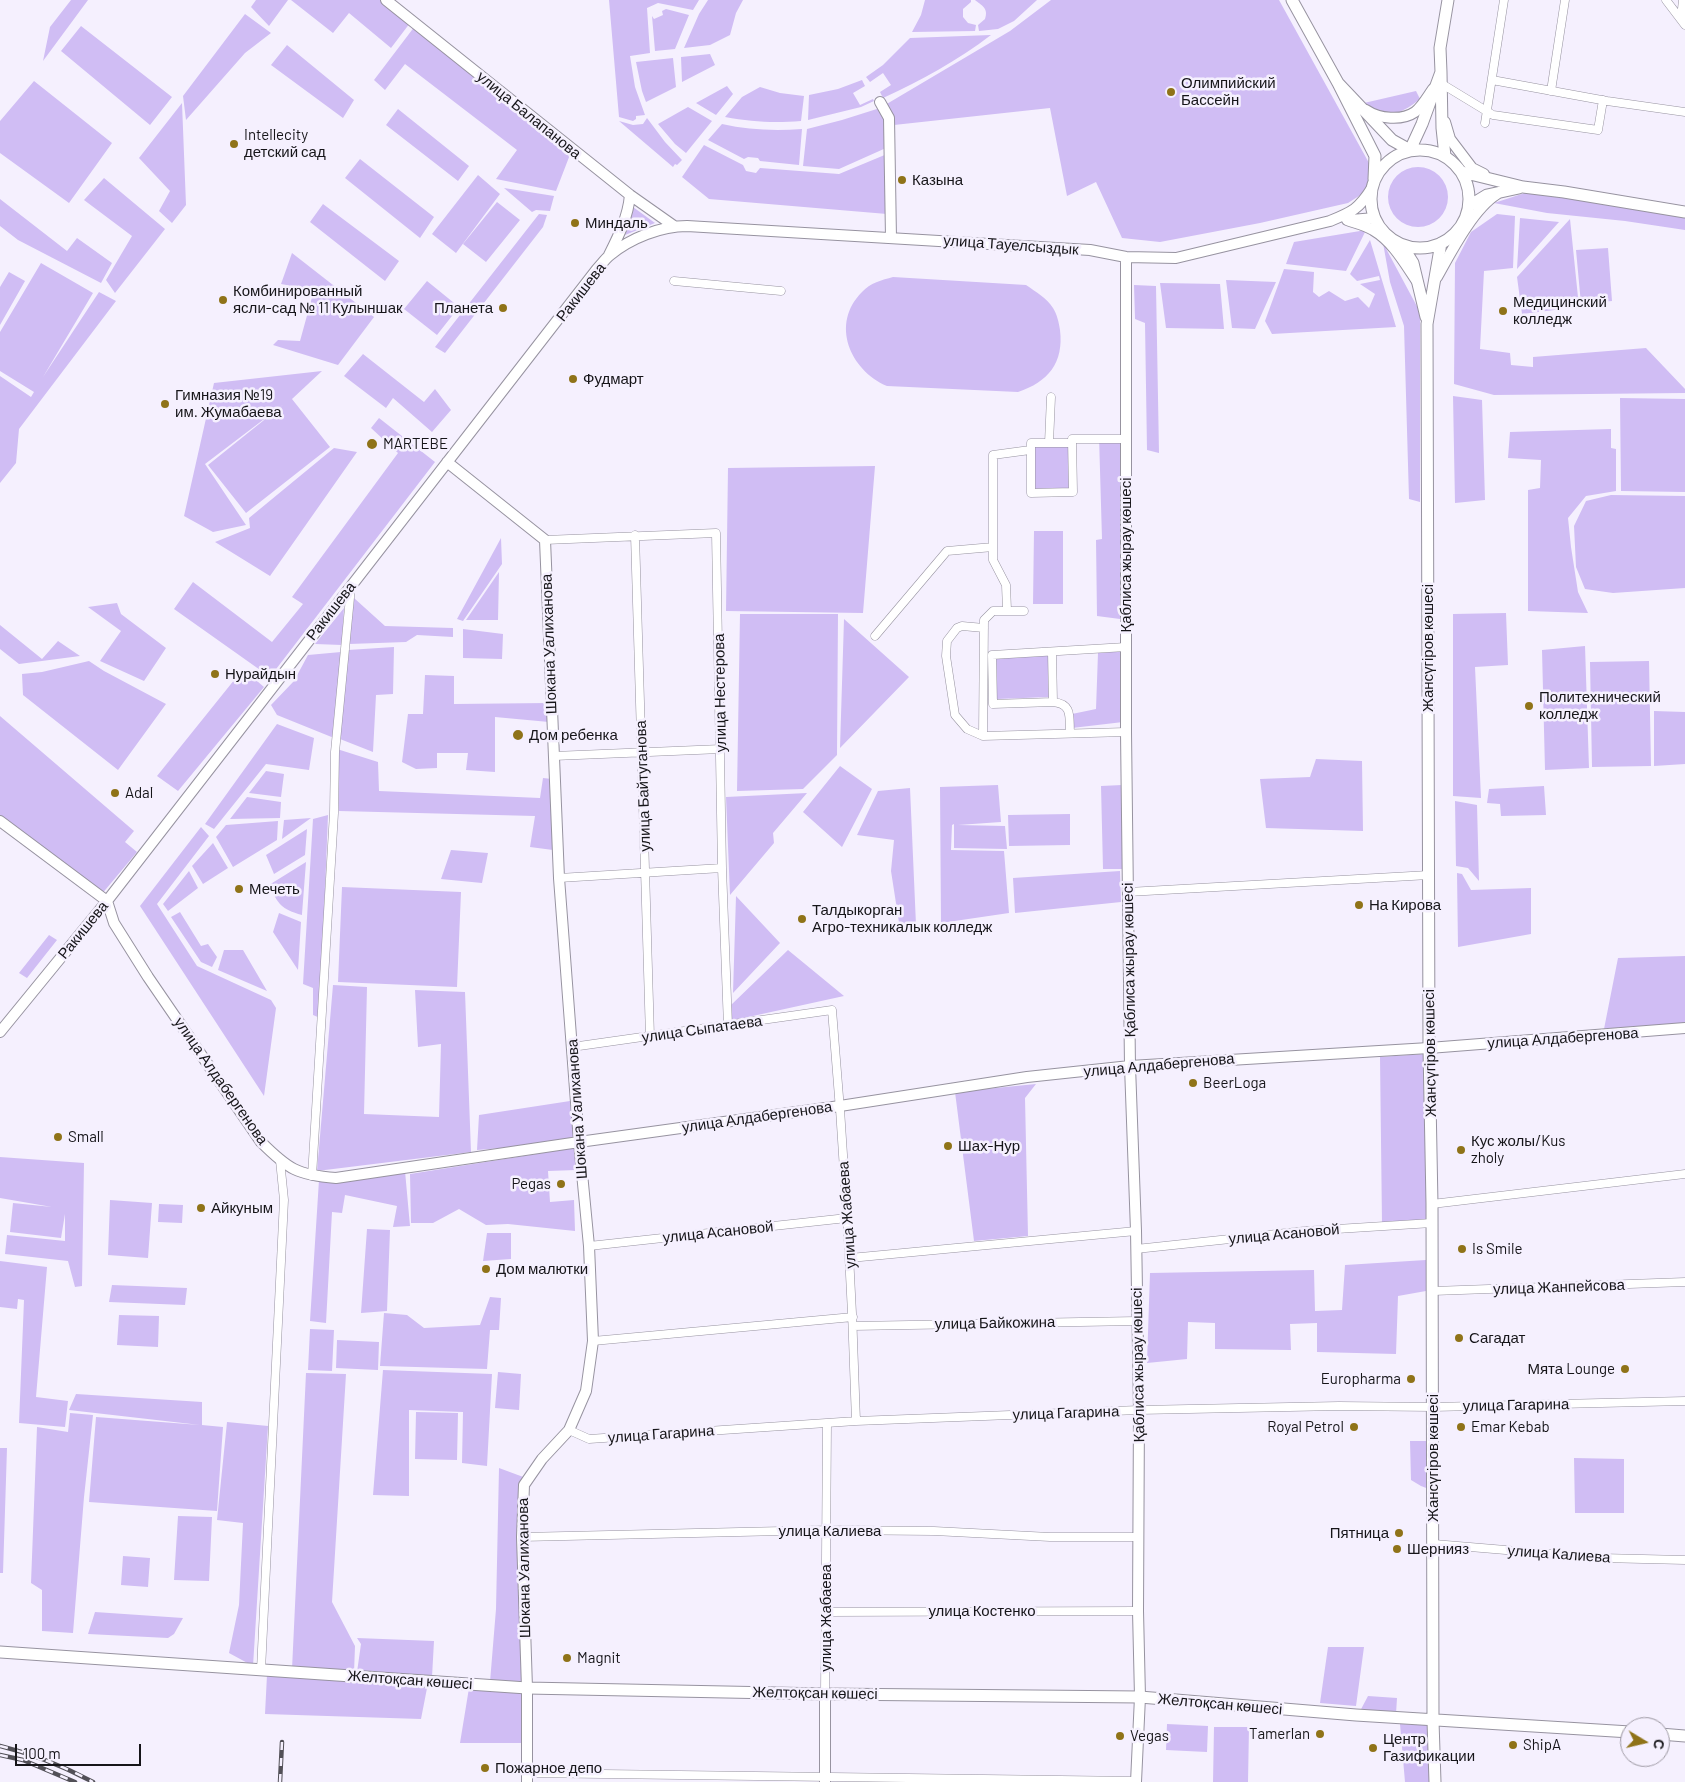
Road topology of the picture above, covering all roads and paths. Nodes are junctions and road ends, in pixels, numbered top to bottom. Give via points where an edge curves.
1 (386, 0) edge
2 (1292, 0) edge
3 (1448, 0) edge
4 (1504, 0) edge
5 (1565, 0) edge
6 (1666, 0) edge
7 (1683, 0) edge
8 (1683, 21) edge
9 (1440, 80) junction
10 (1492, 80) junction
11 (1338, 83) junction
12 (1551, 91) junction
13 (1603, 100) junction
14 (880, 102) dead end
15 (1360, 105) junction
16 (1442, 109) junction
17 (1487, 111) junction
18 (1685, 112) edge
19 (1485, 123) dead end
20 (1371, 148) junction
21 (1410, 150) junction
22 (1445, 156) junction
23 (1462, 172) junction
24 (1372, 188) junction
25 (1501, 188) junction
26 (630, 195) junction
27 (1469, 206) junction
28 (1685, 212) edge
29 (1347, 217) junction
30 (1375, 218) junction
31 (674, 226) junction
32 (688, 226) joint
33 (891, 238) junction
34 (1441, 243) junction
35 (1401, 244) junction
36 (609, 255) junction
37 (1126, 257) junction
38 (674, 281) dead end
39 (1418, 281) junction
40 (1434, 282) junction
41 (781, 291) dead end
42 (1427, 324) junction
43 (1051, 397) dead end
44 (1126, 439) junction
45 (1050, 443) junction
46 (1072, 443) junction
47 (1030, 450) junction
48 (447, 462) junction
49 (635, 535) junction
50 (545, 540) junction
51 (993, 547) junction
52 (352, 585) junction
53 (1007, 610) junction
54 (1024, 610) dead end
55 (984, 628) junction
56 (876, 636) dead end
57 (1126, 647) junction
58 (1052, 652) junction
59 (1053, 702) junction
60 (1126, 732) junction
61 (1070, 733) junction
62 (983, 736) junction
63 (721, 749) junction
64 (642, 752) junction
65 (554, 756) junction
66 (0, 821) edge
67 (722, 868) junction
68 (645, 873) junction
69 (1429, 875) junction
70 (560, 878) junction
71 (1128, 892) junction
72 (107, 901) junction
73 (832, 1010) joint
74 (728, 1026) junction
75 (1685, 1028) edge
76 (0, 1032) edge
77 (650, 1037) junction
78 (572, 1047) junction
79 (1429, 1048) junction
80 (1130, 1066) junction
81 (840, 1106) junction
82 (579, 1142) junction
83 (280, 1160) junction
84 (1685, 1174) edge
85 (312, 1176) junction
86 (1432, 1204) junction
87 (847, 1218) junction
88 (1432, 1223) junction
89 (1136, 1231) junction
90 (589, 1246) junction
91 (1136, 1250) junction
92 (850, 1258) junction
93 (1685, 1282) edge
94 (1433, 1291) junction
95 (853, 1321) junction
96 (1138, 1321) junction
97 (593, 1341) junction
98 (1685, 1401) edge
99 (1433, 1407) junction
100 (1139, 1410) junction
101 (856, 1421) junction
102 (827, 1423) junction
103 (569, 1430) junction
104 (826, 1530) junction
105 (1138, 1537) junction
106 (522, 1538) junction
107 (1434, 1544) junction
108 (1685, 1560) edge
109 (1138, 1611) junction
110 (826, 1612) junction
111 (0, 1652) edge
112 (261, 1670) junction
113 (527, 1688) junction
114 (825, 1694) junction
115 (1140, 1697) junction
116 (1433, 1721) junction
117 (1620, 1731) edge
118 (1670, 1735) edge
119 (1685, 1736) edge
120 (527, 1777) edge
121 (825, 1779) edge
122 (1136, 1781) edge
123 (1435, 1782) edge

1 - 26 street, улица Балапанова
2 - 11 main road
3 - 9 main road via 1440,48
4 - 10 street
5 - 12 street
6 - 8 street
7 - 8 street
9 - 15 street via 1417,111 1408,116 1382,117
9 - 16 main road
9 - 17 street
9 - 21 main road
10 - 12 street
10 - 17 street
11 - 15 main road
11 - 20 main road
12 - 13 street
13 - 17 street via 1598,130 1494,115
13 - 18 street
14 - 33 street via 889,118
15 - 21 main road via 1392,140
16 - 22 main road
16 - 25 street via 1450,139 1472,168
17 - 19 street
20 - 24 main road via 1376,171
20 - 29 street via 1374,173 1368,190
21 - 22 main road via 1434,151
21 - 24 main road via 1386,164
22 - 23 main road
23 - 25 main road
23 - 27 main road via 1467,183
24 - 29 street, улица Тауелсыздык via 1363,203
24 - 30 main road
25 - 27 main road
25 - 28 main road via 1564,192
25 - 40 street via 1476,214
26 - 31 street, улица Балапанова
26 - 36 street via 629,209
27 - 34 main road via 1464,221
29 - 30 street, улица Тауелсыздык
29 - 37 street, улица Тауелсыздык via 1176,258
29 - 39 street via 1384,239
30 - 35 main road via 1381,228
31 - 32 street, Ракишева
31 - 36 street, Ракишева via 649,234
32 - 33 street, улица Тауелсыздык
33 - 37 street, улица Тауелсыздык via 1090,250
34 - 35 main road via 1421,247
34 - 40 main road
35 - 39 main road via 1413,263
36 - 48 street, Ракишева
37 - 44 street, Қаблиса жырау көшесі
38 - 41 street
39 - 42 main road
40 - 42 main road
42 - 69 main road, Жансүгіров көшесі
43 - 45 street
44 - 46 street via 1072,439
44 - 57 street, Қаблиса жырау көшесі
45 - 46 street
45 - 47 street via 1031,443
46 - 47 street via 1073,492 1031,493
47 - 51 street via 993,455
48 - 50 street
48 - 52 street, Ракишева
49 - 50 street, улица Нестерова
49 - 63 street, улица Нестерова via 716,533
49 - 64 street, улица Байтуганова
50 - 65 street, Шокана Уалиханова
51 - 53 street via 993,560 1006,585
51 - 56 street via 947,551
52 - 72 street, Ракишева
52 - 85 street via 335,752
53 - 54 street
53 - 55 street via 993,611 984,620
55 - 62 street
55 - 62 street via 957,628 948,641 946,656 955,715 967,729
57 - 58 street
57 - 60 street, Қаблиса жырау көшесі
58 - 59 street
58 - 59 street via 992,656 993,704
59 - 61 street via 1060,702 1066,707
60 - 61 street
60 - 71 street, Қаблиса жырау көшесі
61 - 62 street
63 - 64 street
63 - 67 street, улица Нестерова
64 - 65 street
64 - 68 street, улица Байтуганова
65 - 70 street, Шокана Уалиханова
66 - 72 street
67 - 68 street
67 - 74 street, улица Нестерова
68 - 70 street
68 - 77 street, улица Байтуганова
69 - 71 street
69 - 79 main road, Жансүгіров көшесі
70 - 78 street, Шокана Уалиханова
71 - 80 street, Қаблиса жырау көшесі
72 - 76 street, Ракишева
72 - 83 street, улица Алдабергенова via 114,923 148,977 261,1142
73 - 74 street, улица Сыпатаева
73 - 81 street, улица Жабаева
74 - 77 street, улица Сыпатаева
75 - 79 street, улица Алдабергенова
77 - 78 street, улица Сыпатаева
78 - 82 street, Шокана Уалиханова
79 - 80 street, улица Алдабергенова
79 - 86 main road, Жансүгіров көшесі
80 - 81 street, улица Алдабергенова via 1028,1077
80 - 89 street, Қаблиса жырау көшесі
81 - 82 street, улица Алдабергенова
81 - 87 street, улица Жабаева
82 - 85 street, улица Алдабергенова via 336,1178
82 - 90 street, Шокана Уалиханова
83 - 85 street, улица Алдабергенова
83 - 112 street via 284,1200
84 - 86 street
86 - 88 main road, Жансүгіров көшесі
87 - 90 street, улица Асановой
87 - 92 street, улица Жабаева
88 - 91 street, улица Асановой via 1305,1231
88 - 94 main road, Жансүгіров көшесі
89 - 91 street, Қаблиса жырау көшесі
89 - 92 street
90 - 97 street, Шокана Уалиханова
91 - 96 street, Қаблиса жырау көшесі
92 - 95 street, улица Жабаева
93 - 94 street, улица Жанпейсова
94 - 99 main road, Жансүгіров көшесі
95 - 96 street, улица Байкожина
95 - 97 street, улица Байкожина
95 - 101 street, улица Жабаева
96 - 100 street, Қаблиса жырау көшесі
97 - 103 street, Шокана Уалиханова via 586,1391
98 - 99 street, улица Гагарина
99 - 100 street, улица Гагарина
99 - 107 main road, Жансүгіров көшесі
100 - 101 street, улица Гагарина
100 - 105 street, Қаблиса жырау көшесі
101 - 102 street, улица Гагарина
102 - 103 street, улица Гагарина via 589,1439
102 - 104 street, улица Жабаева
103 - 106 street, Шокана Уалиханова via 542,1459 524,1485
104 - 105 street, улица Калиева
104 - 106 street, улица Калиева
104 - 110 street, улица Жабаева
105 - 109 street, Қаблиса жырау көшесі
106 - 113 street, Шокана Уалиханова
107 - 108 street, улица Калиева via 1601,1558
107 - 116 main road, Жансүгіров көшесі
109 - 110 street, улица Костенко
109 - 115 street, Қаблиса жырау көшесі
110 - 114 street, улица Жабаева
111 - 112 main road, Желтоқсан көшесі
112 - 113 main road, Желтоқсан көшесі
113 - 114 main road, Желтоқсан көшесі
113 - 120 street, Шокана Уалиханова
114 - 115 main road, Желтоқсан көшесі
114 - 121 street, улица Жабаева
115 - 116 main road, Желтоқсан көшесі
115 - 122 street, Қаблиса жырау көшесі
116 - 117 main road, Желтоқсан көшесі
116 - 123 main road, Жансүгіров көшесі
118 - 119 main road
120 - 121 street
121 - 122 street

